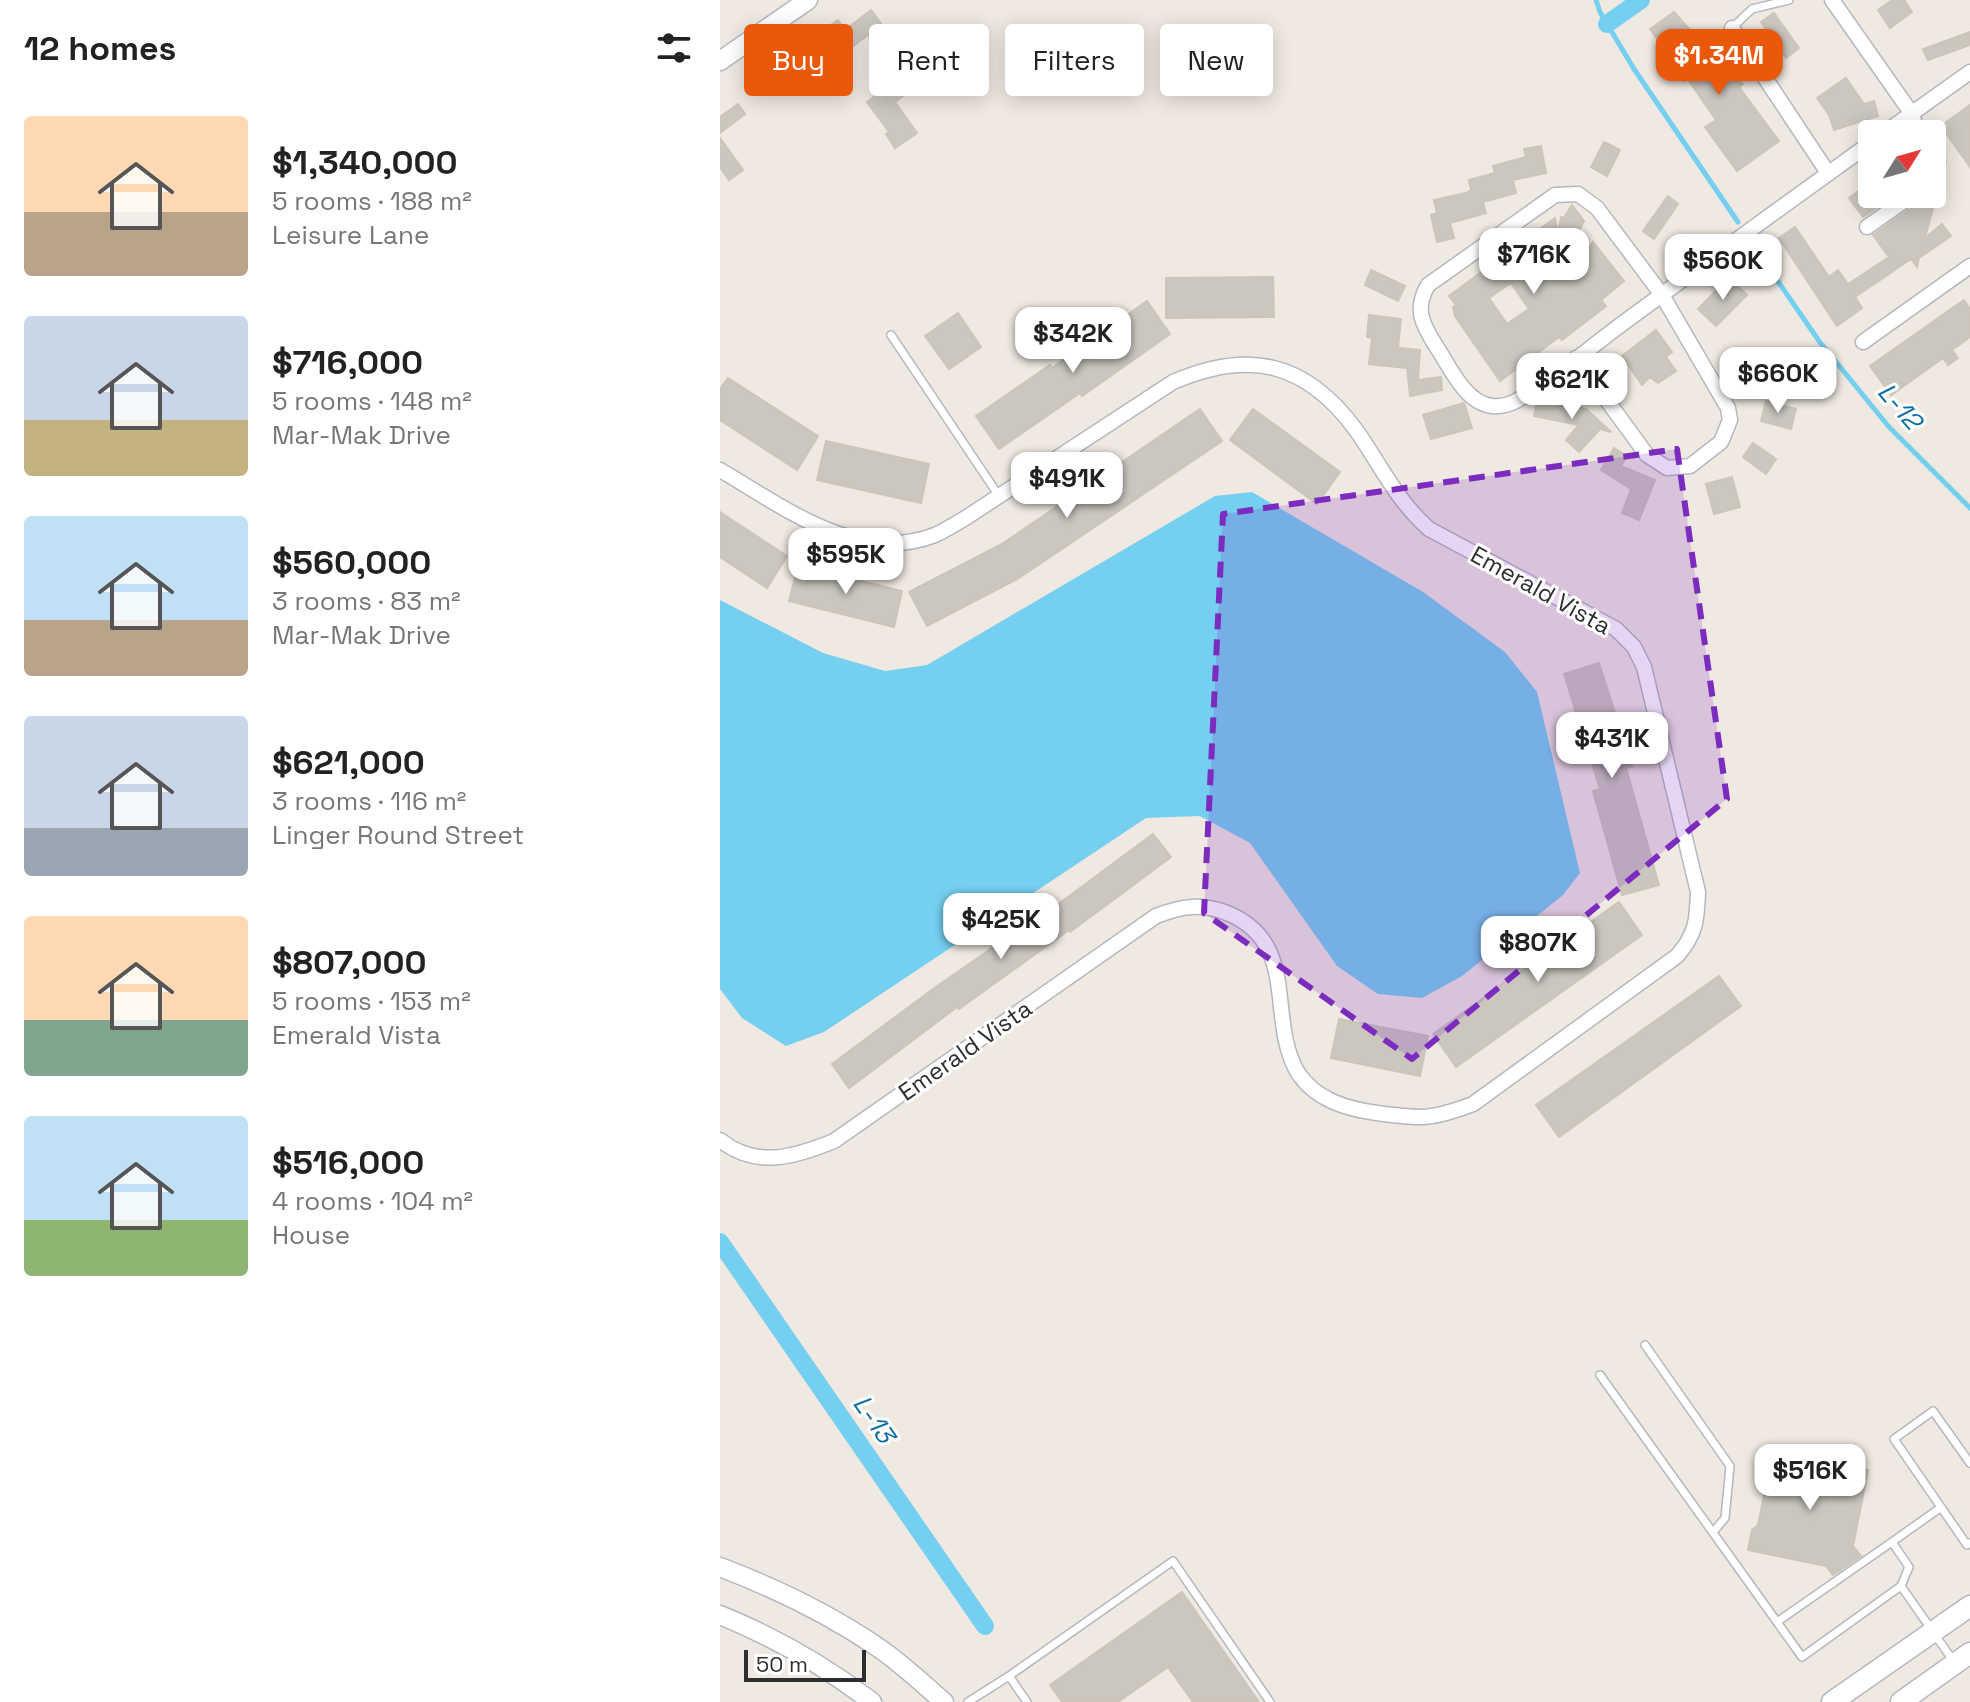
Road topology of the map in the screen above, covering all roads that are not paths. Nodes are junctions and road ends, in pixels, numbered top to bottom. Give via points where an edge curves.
1 (808, 0) edge
2 (1789, 0) edge
3 (1832, 0) edge
4 (1732, 28) joint
5 (720, 61) edge
6 (1970, 72) edge
7 (1912, 114) junction
8 (1903, 120) edge
9 (1914, 120) edge
10 (1858, 152) edge
11 (1828, 173) junction
12 (1894, 208) edge
13 (1867, 227) dead end
14 (1970, 266) edge
15 (1662, 295) junction
16 (891, 335) dead end
17 (1863, 342) dead end
18 (1576, 358) junction
19 (720, 470) edge
20 (999, 496) junction
21 (720, 1140) edge
22 (1645, 1345) dead end
23 (1600, 1375) dead end
24 (1970, 1463) edge
25 (1940, 1508) junction
26 (1713, 1532) junction
27 (1892, 1542) junction
28 (1970, 1543) edge
29 (720, 1567) edge
30 (1901, 1586) junction
31 (1970, 1606) edge
32 (721, 1616) edge
33 (1777, 1622) junction
34 (1933, 1632) junction
35 (1963, 1658) edge
36 (1009, 1676) junction
37 (872, 1702) edge
38 (944, 1702) edge
39 (968, 1702) edge
40 (1027, 1702) edge
41 (1270, 1702) edge
42 (1832, 1702) edge
43 (1901, 1702) edge

1 - 5 street
2 - 4 lane via 1752,9
3 - 7 street
4 - 11 street
6 - 7 street
7 - 8 street
7 - 9 street
10 - 11 street
11 - 15 street
12 - 13 street
14 - 17 street
15 - 18 street
15 - 18 street via 1728,408 1727,432 1700,460 1678,469 1656,463
15 - 18 street via 1597,208 1578,194 1555,195 1428,285 1419,307 1433,342 1473,399 1484,404 1507,405
16 - 20 lane
19 - 20 street, Emerald Vista via 820,527 876,543 935,535
20 - 21 street, Emerald Vista via 1190,375 1244,364 1306,380 1334,402 1405,505 1429,529 1616,629 1634,647 1644,667 1698,892 1691,940 1677,956 1473,1104 1421,1119 1358,1111 1315,1093 1288,1050 1274,960 1263,938 1231,915 1183,906 1156,916 834,1141 770,1160 744,1154
22 - 26 lane via 1730,1466 1725,1518
23 - 26 lane
24 - 25 lane via 1933,1411 1894,1439
25 - 27 lane
25 - 28 lane
26 - 33 lane
27 - 30 lane via 1909,1567
27 - 33 lane
29 - 38 street via 799,1600 838,1623 879,1648
30 - 33 lane via 1802,1657
30 - 34 lane
31 - 34 main road
32 - 37 street via 779,1641
34 - 35 lane
34 - 42 main road
35 - 43 main road
36 - 39 lane
36 - 40 lane
36 - 41 lane via 1173,1561

